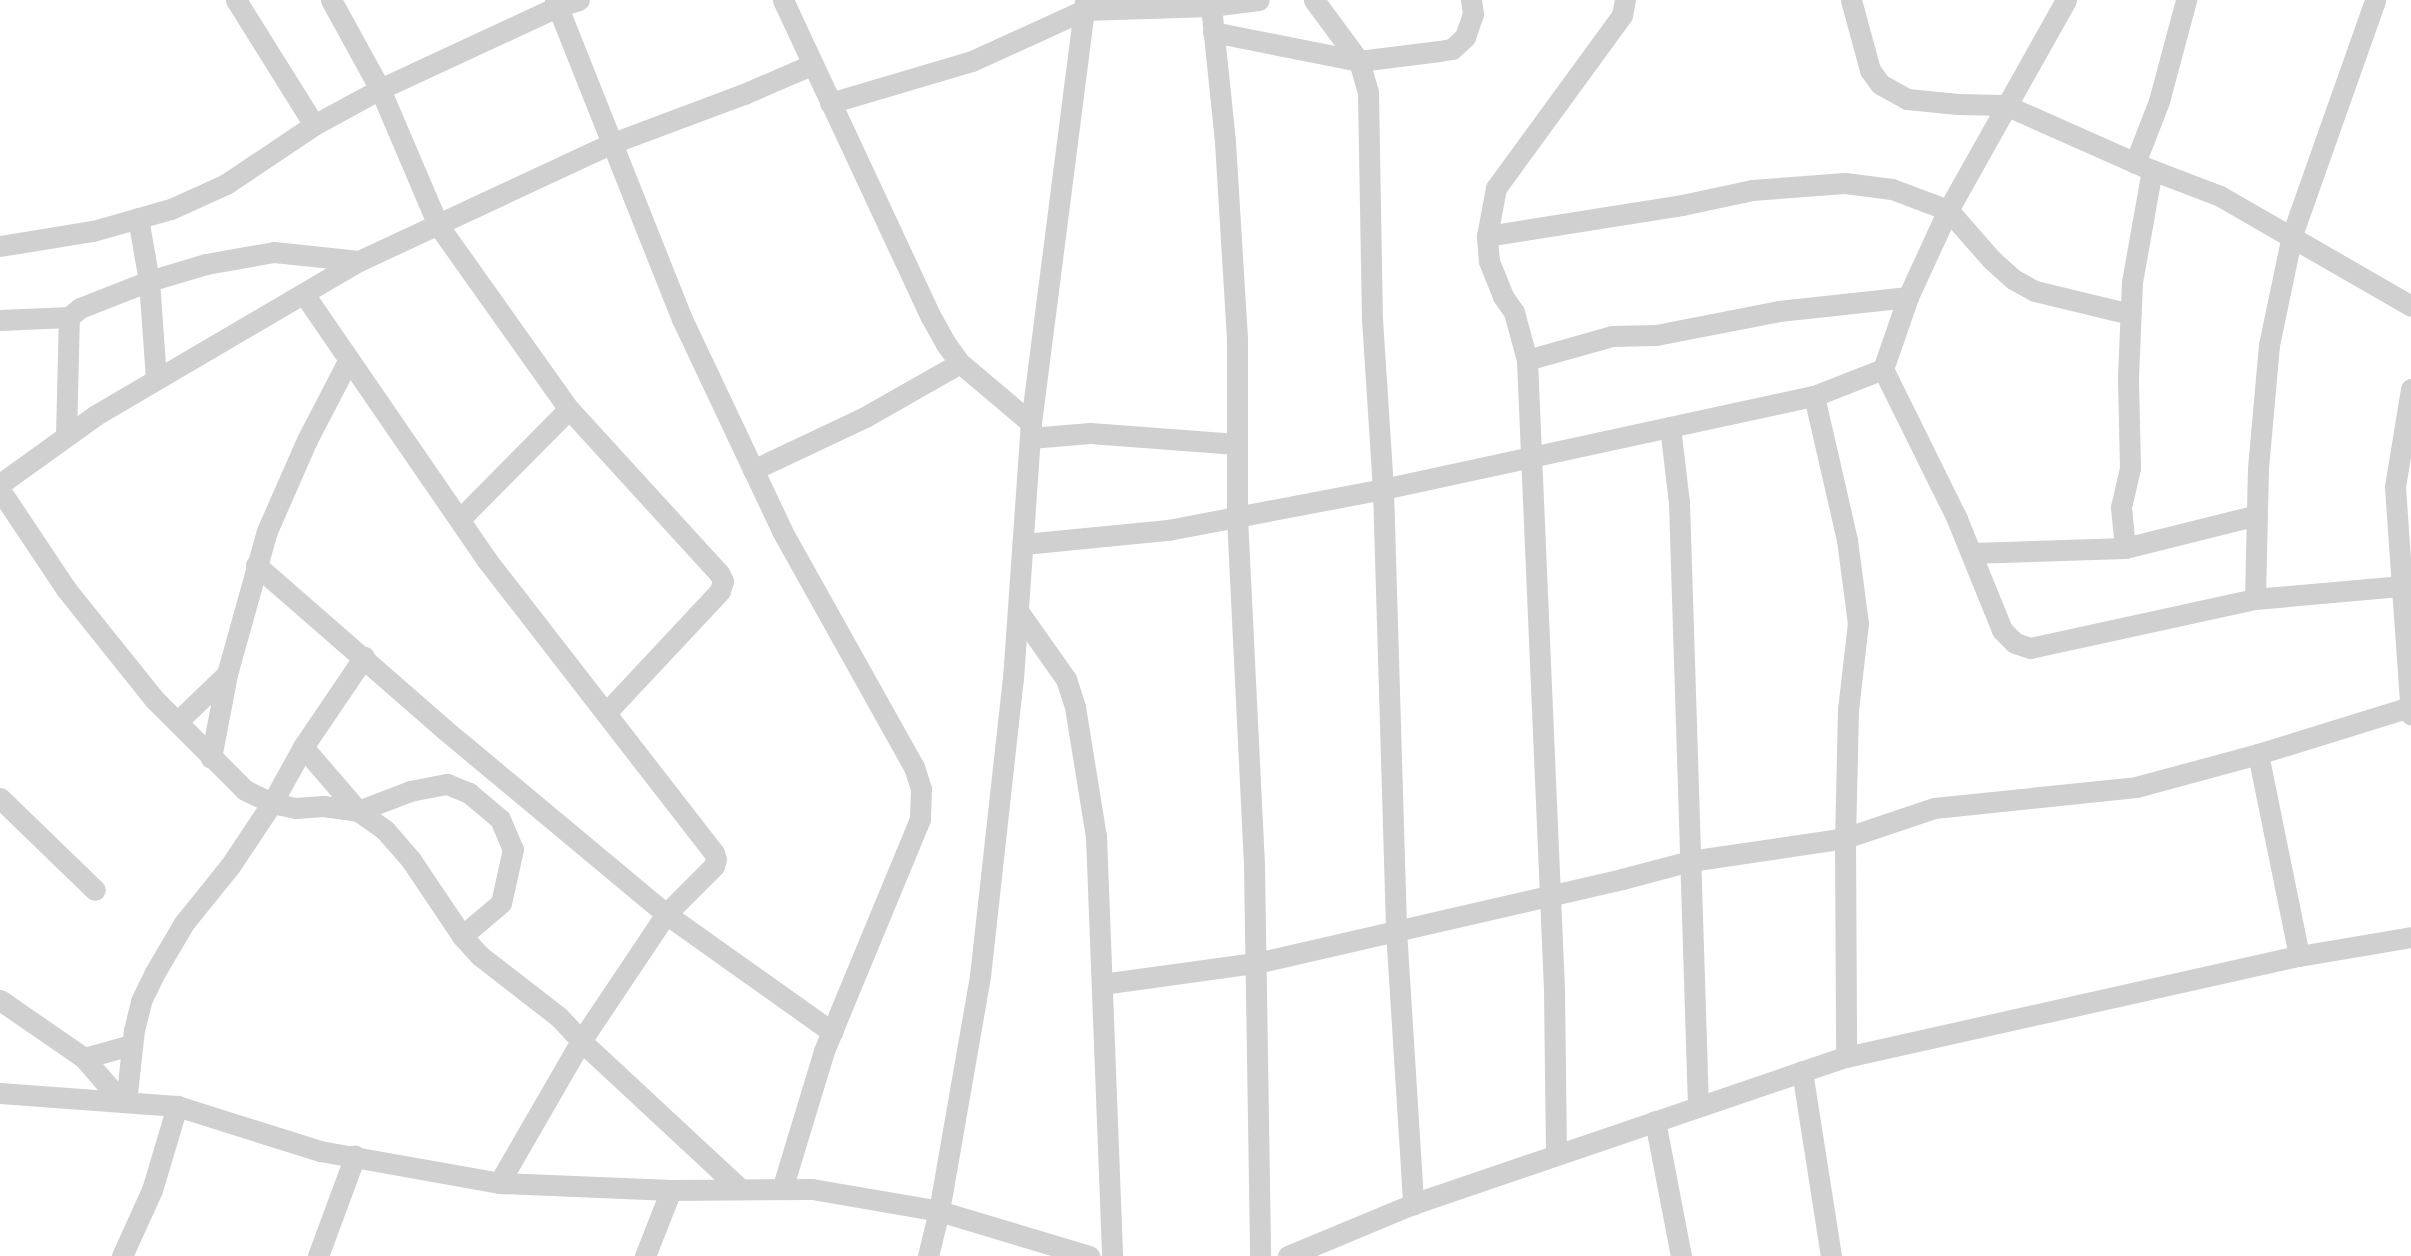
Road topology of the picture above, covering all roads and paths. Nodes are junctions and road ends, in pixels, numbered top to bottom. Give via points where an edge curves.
1 (236, 0) edge
2 (331, 0) edge
3 (579, 0) edge
4 (1314, 0) edge
5 (1471, 0) edge
6 (1625, 0) edge
7 (1851, 0) edge
8 (2186, 0) edge
9 (2375, 0) edge
10 (1250, 1) edge
11 (556, 3) edge
12 (788, 5) edge
13 (1084, 5) edge
14 (1211, 6) junction
15 (2056, 6) edge
16 (1213, 32) junction
17 (1359, 61) junction
18 (811, 65) junction
19 (380, 89) junction
20 (830, 103) junction
21 (2005, 104) junction
22 (314, 125) junction
23 (610, 144) junction
24 (2143, 166) junction
25 (1948, 210) junction
26 (138, 218) junction
27 (438, 225) junction
28 (2292, 235) junction
29 (1487, 236) junction
30 (0, 246) edge
31 (359, 261) junction
32 (149, 281) junction
33 (304, 294) junction
34 (1908, 297) junction
35 (2411, 306) edge
36 (2130, 314) junction
37 (69, 317) junction
38 (0, 320) edge
39 (349, 359) junction
40 (1527, 360) junction
41 (960, 363) junction
42 (1884, 369) junction
43 (156, 378) junction
44 (2411, 389) edge
45 (1814, 396) junction
46 (569, 409) junction
47 (1670, 427) junction
48 (1031, 430) junction
49 (66, 436) junction
50 (1237, 444) junction
51 (1531, 457) junction
52 (753, 470) junction
53 (0, 484) edge
54 (1383, 489) junction
55 (0, 490) edge
56 (2257, 515) junction
57 (1237, 517) junction
58 (461, 518) junction
59 (1024, 544) junction
60 (2125, 548) junction
61 (1971, 553) junction
62 (256, 565) junction
63 (2402, 586) junction
64 (2255, 599) junction
65 (1018, 611) junction
66 (364, 657) junction
67 (227, 674) junction
68 (2410, 710) edge
69 (606, 713) junction
70 (177, 722) junction
71 (303, 747) junction
72 (2258, 754) junction
73 (211, 758) junction
74 (0, 798) edge
75 (272, 803) junction
76 (358, 811) junction
77 (1844, 838) junction
78 (1690, 860) junction
79 (95, 890) dead end
80 (1551, 895) junction
81 (666, 914) junction
82 (1396, 930) junction
83 (462, 936) junction
84 (2411, 937) edge
85 (2299, 956) junction
86 (1256, 963) junction
87 (1102, 984) junction
88 (0, 1000) edge
89 (832, 1032) junction
90 (581, 1041) junction
91 (131, 1045) junction
92 (1846, 1057) junction
93 (84, 1058) junction
94 (1802, 1071) junction
95 (0, 1093) edge
96 (123, 1102) junction
97 (177, 1106) junction
98 (1698, 1106) junction
99 (1655, 1121) junction
100 (1556, 1154) junction
101 (355, 1156) junction
102 (499, 1183) junction
103 (740, 1189) junction
104 (782, 1189) junction
105 (671, 1190) junction
106 (1413, 1204) junction
107 (939, 1211) junction
108 (122, 1256) edge
109 (318, 1256) edge
110 (645, 1256) edge
111 (928, 1256) edge
112 (1089, 1256) edge
113 (1112, 1256) edge
114 (1260, 1256) edge
115 (1288, 1256) edge
116 (1681, 1256) edge
117 (1831, 1256) edge

1 - 22 street
2 - 19 street
3 - 11 street
4 - 17 street
5 - 17 street via 1473,14 1465,37 1452,49
6 - 29 street via 1622,15 1496,188
7 - 21 street via 1870,70 1880,83 1907,99
8 - 24 street
9 - 28 street
10 - 14 street
11 - 19 street
11 - 23 street
12 - 18 street
13 - 14 street
13 - 20 street via 972,61
13 - 48 street
14 - 16 street
15 - 21 street
16 - 17 street
16 - 50 street via 1237,340
17 - 54 street via 1367,92 1372,320
18 - 20 street
18 - 23 street
19 - 22 street
19 - 27 street
20 - 41 street via 931,317
21 - 24 street
21 - 25 street
22 - 26 street via 226,184
23 - 27 street
23 - 52 street via 681,319
24 - 28 street via 2220,196
24 - 36 street
25 - 29 street via 1892,189 1845,183 1752,190
25 - 34 street
25 - 36 street via 2013,279 2055,297
26 - 30 street via 93,231
26 - 32 street
27 - 31 street
27 - 46 street
28 - 35 street
28 - 56 street via 2269,345
29 - 40 street via 1489,261 1514,312
31 - 32 street via 274,252 206,264
31 - 33 street
32 - 37 street via 80,308
32 - 43 street
33 - 39 street
33 - 43 street
34 - 40 street via 1779,311 1656,335 1612,336
34 - 42 street
36 - 60 street via 2130,468 2121,506
37 - 38 street
37 - 49 street
39 - 58 street
39 - 62 street via 307,440
40 - 51 street
41 - 48 street
41 - 52 street via 865,417
42 - 45 street
42 - 61 street
43 - 49 street
44 - 63 street via 2395,487
45 - 47 street
45 - 77 street via 1847,540 1858,623 1848,709
46 - 58 street
46 - 69 street via 723,581 720,591
47 - 51 street
47 - 78 street via 1679,502
48 - 50 street
48 - 59 street
49 - 53 street
50 - 57 street
51 - 54 street
51 - 80 street
52 - 89 street via 782,531 914,767 921,789 920,818
54 - 57 street
54 - 82 street
55 - 70 street via 66,589
56 - 60 street
56 - 64 street
57 - 59 street via 1168,530
57 - 86 street
58 - 69 street via 486,559
59 - 65 street
60 - 61 street
61 - 64 street via 2002,630 2030,649
62 - 66 street
62 - 67 street
63 - 64 street
63 - 68 street
65 - 87 street via 1066,679 1075,707 1096,836
65 - 107 street via 980,976
66 - 71 street
66 - 81 street
67 - 70 street
67 - 73 street
68 - 72 street
69 - 81 street via 714,853 714,866
70 - 73 street
71 - 75 street
71 - 76 street
72 - 77 street via 2136,787 1934,808
72 - 85 street
73 - 75 street via 245,790
74 - 79 street
75 - 76 street
75 - 91 street via 184,923 141,1001
76 - 83 street via 385,830 411,860
76 - 83 street via 410,791 447,784 469,793 500,819 513,849 501,902
77 - 78 street
77 - 92 street
78 - 80 street
78 - 98 street
80 - 82 street
80 - 100 street
81 - 89 street
81 - 90 street
82 - 86 street
82 - 106 street
83 - 90 street
84 - 85 street
85 - 92 street
86 - 87 street
86 - 114 street
87 - 113 street
88 - 93 street
89 - 104 street
90 - 102 street
90 - 103 street
91 - 93 street
91 - 96 street
92 - 94 street
93 - 96 street
94 - 98 street
94 - 117 street
95 - 96 street
96 - 97 street
97 - 101 street via 320,1151
97 - 108 street via 152,1190
98 - 99 street
99 - 100 street
99 - 116 street
100 - 106 street
101 - 102 street
101 - 109 street
102 - 105 street
103 - 104 street
103 - 105 street
104 - 107 street via 813,1189
105 - 110 street
106 - 115 street
107 - 111 street
107 - 112 street

